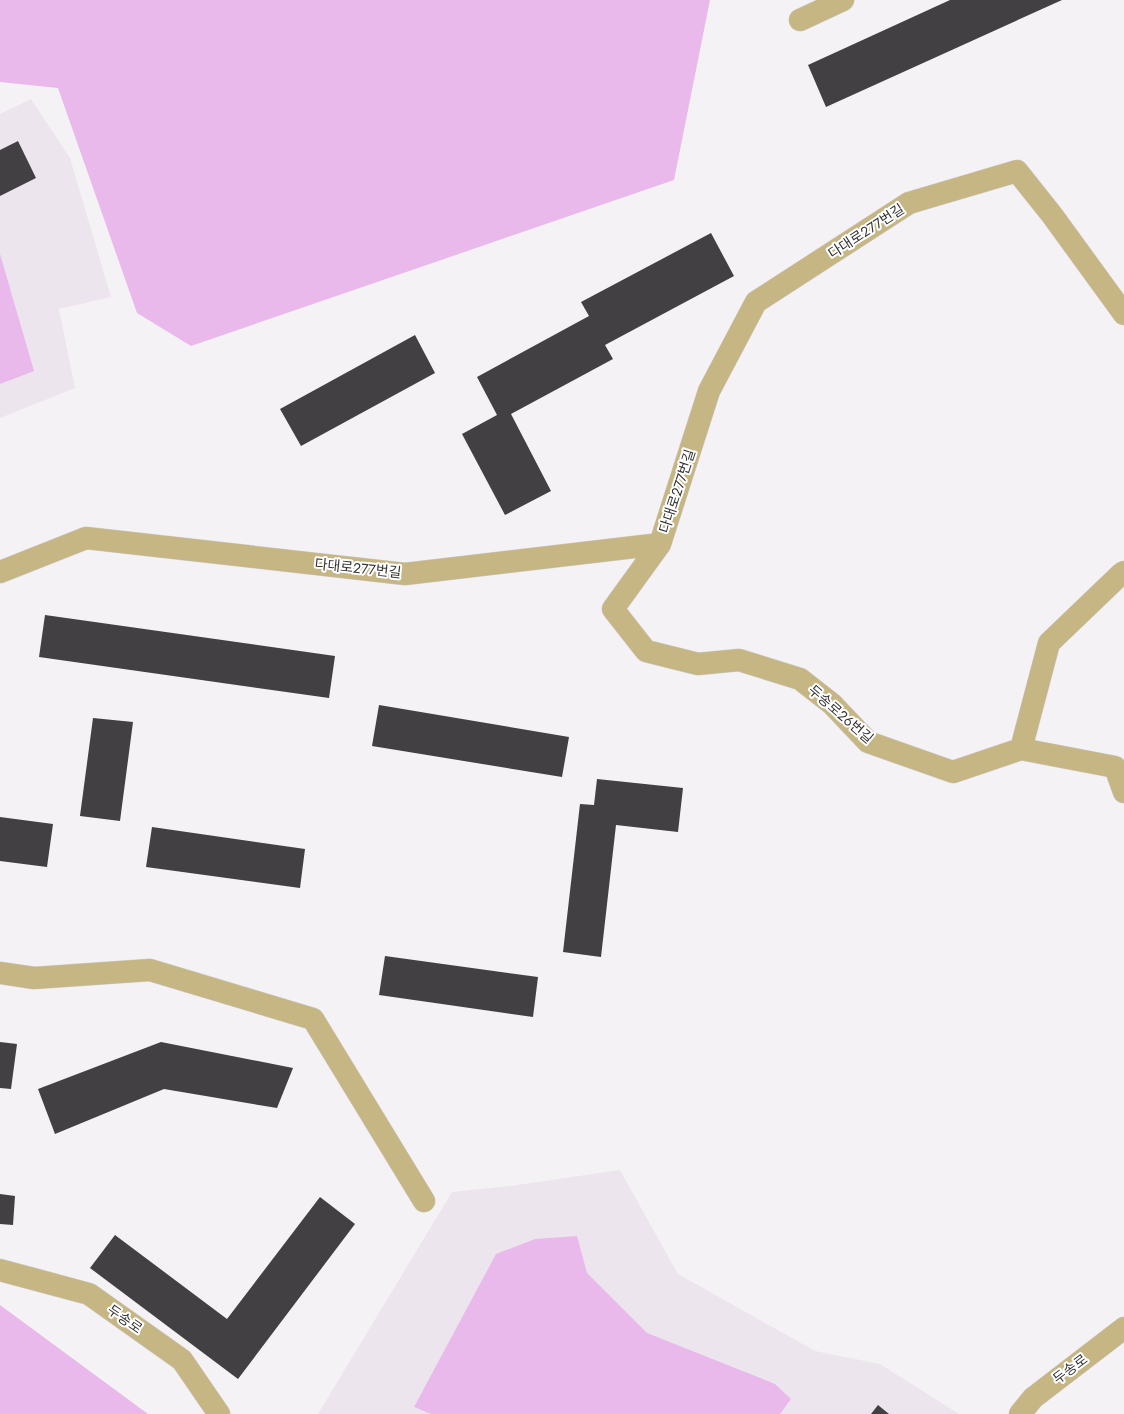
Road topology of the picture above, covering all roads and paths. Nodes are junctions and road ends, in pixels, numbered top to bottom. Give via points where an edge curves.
1 (843, 0) edge
2 (800, 20) dead end
3 (1124, 314) edge
4 (660, 544) junction
5 (0, 572) edge
6 (1124, 572) edge
7 (1021, 749) junction
8 (1124, 792) edge
9 (0, 973) edge
10 (424, 1201) dead end
11 (0, 1270) edge
12 (1124, 1328) edge
13 (219, 1414) edge
14 (1020, 1414) edge

1 - 2 street
3 - 4 street, 다대로277번길 via 1052,215 1016,171 909,203 756,302 709,391
4 - 5 street, 다대로277번길 via 405,574 86,538
4 - 7 street, 두송로26번길 via 613,609 646,650 698,664 739,660 800,679 832,704 868,742 953,772
6 - 7 street via 1049,643
7 - 8 street via 1115,767
9 - 10 street via 34,978 150,970 313,1019
11 - 13 street, 두송로 via 89,1294 182,1360
12 - 14 street, 두송로 via 1033,1398

